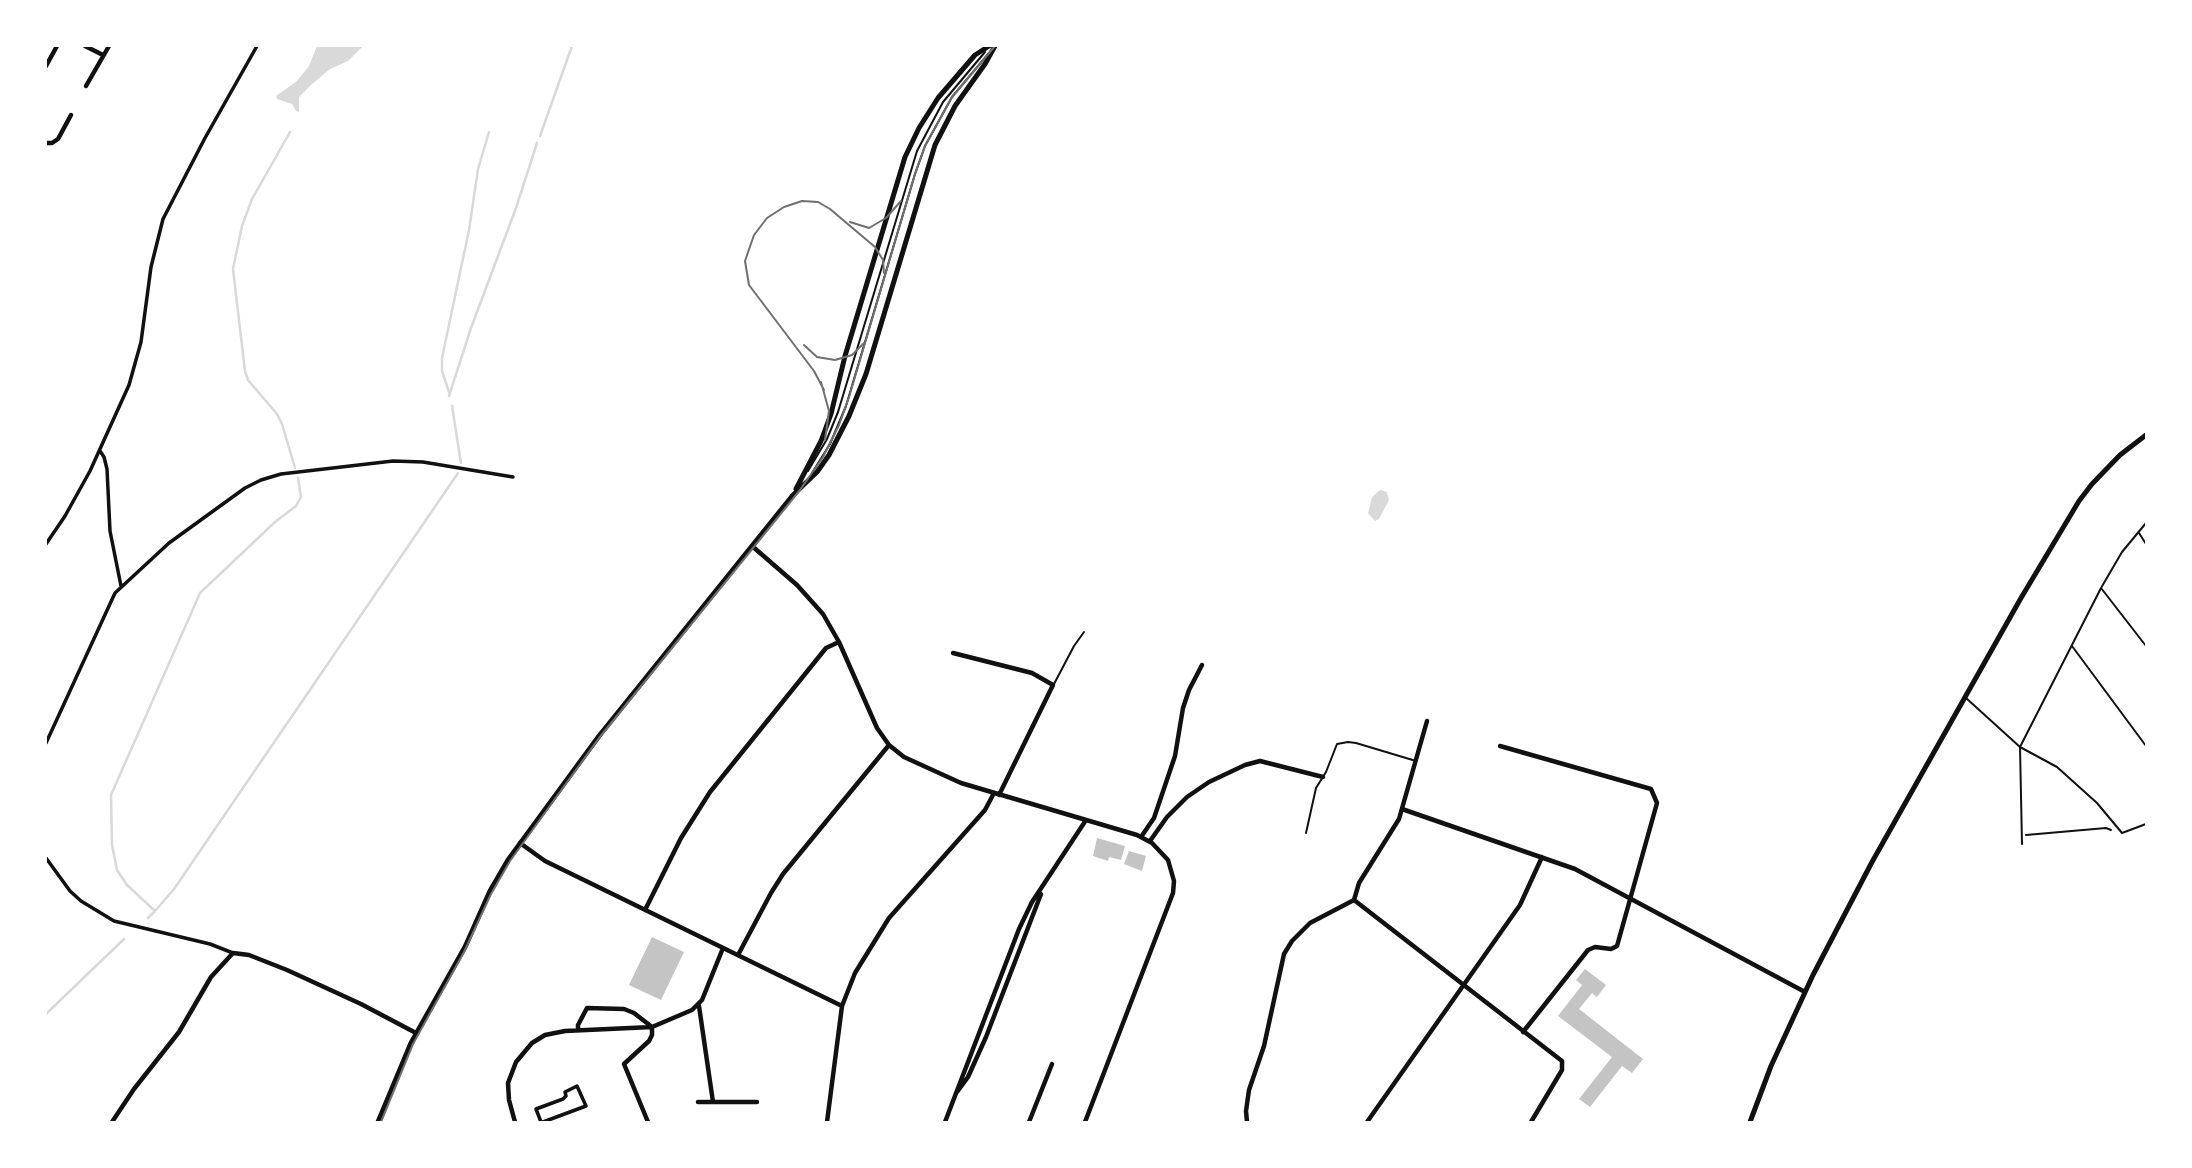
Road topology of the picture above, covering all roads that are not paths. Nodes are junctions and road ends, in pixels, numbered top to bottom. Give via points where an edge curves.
1 (57, 46) edge
2 (85, 46) edge
3 (109, 46) edge
4 (257, 46) edge
5 (992, 46) edge
6 (103, 55) junction
7 (46, 66) edge
8 (86, 86) dead end
9 (71, 115) dead end
10 (46, 142) edge
11 (2147, 435) edge
12 (99, 451) junction
13 (513, 477) dead end
14 (801, 485) junction
15 (2147, 523) edge
16 (2138, 533) junction
17 (46, 544) edge
18 (2147, 544) edge
19 (752, 545) junction
20 (121, 586) junction
21 (2101, 587) junction
22 (1084, 632) dead end
23 (839, 642) junction
24 (2072, 646) junction
25 (2147, 646) edge
26 (953, 653) dead end
27 (1202, 665) dead end
28 (1053, 685) junction
29 (1966, 697) junction
30 (1427, 721) dead end
31 (46, 743) edge
32 (889, 745) junction
33 (1500, 746) dead end
34 (2147, 746) edge
35 (2020, 747) junction
36 (1416, 761) junction
37 (1323, 776) junction
38 (996, 794) junction
39 (1402, 809) junction
40 (1086, 820) junction
41 (2147, 824) edge
42 (1306, 833) dead end
43 (1141, 837) junction
44 (1150, 841) junction
45 (520, 843) junction
46 (2022, 844) dead end
47 (1542, 857) junction
48 (46, 858) edge
49 (1042, 890) junction
50 (1632, 899) junction
51 (1354, 900) junction
52 (645, 910) junction
53 (723, 948) junction
54 (233, 953) junction
55 (738, 955) junction
56 (1463, 985) junction
57 (1805, 992) junction
58 (699, 1006) junction
59 (842, 1006) junction
60 (652, 1027) junction
61 (578, 1030) junction
62 (1523, 1032) junction
63 (416, 1033) junction
64 (1052, 1064) dead end
65 (956, 1092) junction
66 (698, 1102) dead end
67 (713, 1102) junction
68 (757, 1102) dead end
69 (112, 1122) edge
70 (379, 1122) edge
71 (515, 1122) edge
72 (542, 1122) edge
73 (648, 1122) edge
74 (827, 1122) edge
75 (945, 1122) edge
76 (1029, 1122) edge
77 (1085, 1122) edge
78 (1247, 1122) edge
79 (1367, 1122) edge
80 (1531, 1122) edge
81 (1750, 1122) edge

1 - 7 street
2 - 6 street
3 - 6 street
4 - 12 street via 163,219 141,342 129,385
5 - 14 lane via 952,97 925,146 846,406 828,448
5 - 14 street via 937,140 860,390 829,455
5 - 14 street via 975,55 942,94 909,149 830,418
6 - 8 street
9 - 10 street via 58,139
11 - 29 street via 2105,469 2079,501
12 - 17 street
12 - 20 street via 107,469 110,531
13 - 20 street via 423,461 270,476 210,512
14 - 19 street
15 - 16 lane
16 - 18 lane
16 - 21 lane
19 - 23 street via 815,604
19 - 45 street via 607,725
20 - 31 street
21 - 24 lane
21 - 25 lane
22 - 28 lane
23 - 32 street via 872,718
23 - 52 street via 826,648 710,792
24 - 34 lane
24 - 35 lane
26 - 28 street via 1032,673
27 - 43 street via 1183,708 1175,756 1154,818
28 - 38 street
29 - 35 lane
29 - 57 street
30 - 36 street
32 - 38 street via 929,770
32 - 55 street via 783,874
33 - 50 street via 1651,789 1657,803
35 - 41 lane via 2057,767 2122,833
35 - 46 lane
36 - 37 lane via 1342,742 1334,749
36 - 39 street
37 - 42 lane
37 - 44 street via 1260,761 1245,765 1187,797
38 - 40 street
38 - 59 street via 889,918 855,973
39 - 47 street
39 - 51 street via 1359,883
40 - 43 street
40 - 49 street
43 - 44 street
44 - 77 street via 1164,853 1172,870 1173,892
45 - 52 street via 545,861
45 - 63 street via 493,885
47 - 50 street
47 - 56 street via 1520,905
48 - 54 street via 70,891 114,921
49 - 65 street via 986,1037
49 - 65 street via 1013,941
50 - 57 street
50 - 62 street via 1617,946 1588,950
51 - 56 street
51 - 78 street via 1310,923 1284,954 1264,1046 1249,1090
52 - 53 street
53 - 55 street
53 - 58 street
54 - 63 street via 287,970
54 - 69 street via 211,977 172,1041
55 - 59 street
56 - 62 street
56 - 79 street
57 - 81 street
58 - 60 street
58 - 67 street
59 - 74 street
60 - 61 street
60 - 61 street via 624,1009 587,1008
60 - 73 street via 649,1041 624,1064
61 - 71 street via 545,1035 520,1055 508,1091
62 - 80 street via 1562,1061 1562,1070
63 - 70 street
64 - 76 street
65 - 75 street
66 - 67 street
67 - 68 street
72 - 72 street via 536,1109 563,1099 565,1092 577,1086 586,1106

